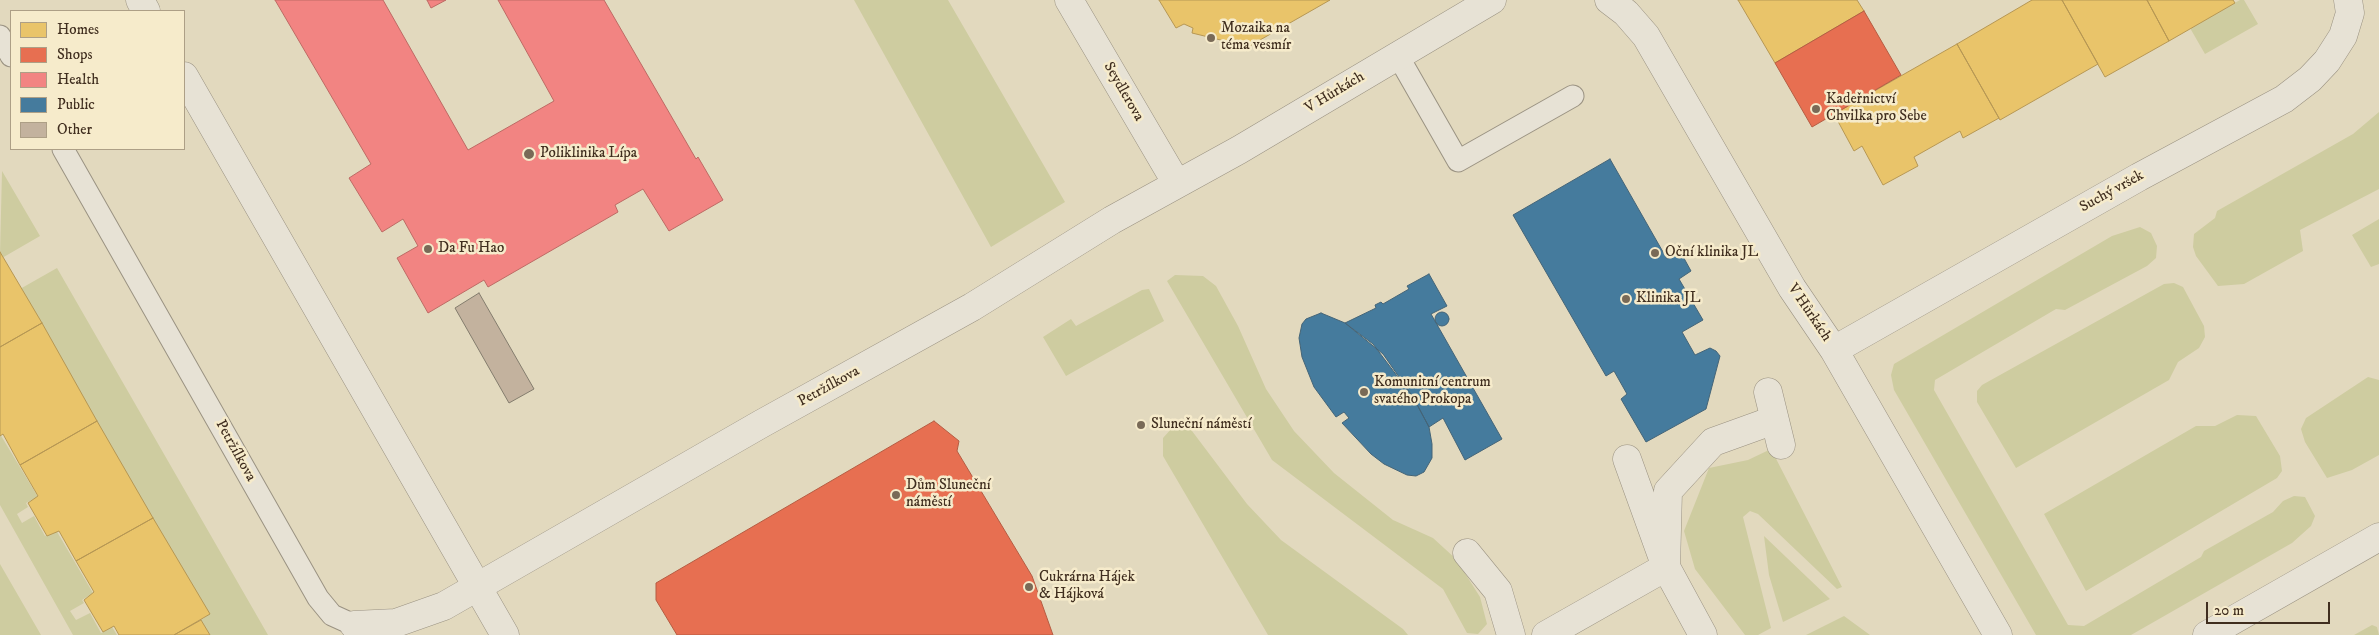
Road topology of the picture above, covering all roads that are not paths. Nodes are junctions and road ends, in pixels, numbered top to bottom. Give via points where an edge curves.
1 (1070, 0) edge
2 (1492, 0) edge
3 (1609, 0) edge
4 (2348, 0) edge
5 (0, 36) edge
6 (10, 54) edge
7 (1398, 56) junction
8 (185, 78) edge
9 (1573, 96) dead end
10 (64, 150) edge
11 (1177, 184) junction
12 (1834, 350) junction
13 (1768, 392) dead end
14 (1627, 459) dead end
15 (2379, 537) edge
16 (1467, 553) dead end
17 (1666, 568) junction
18 (479, 586) junction
19 (354, 625) joint
20 (505, 635) edge
21 (1511, 635) edge
22 (1546, 635) edge
23 (1704, 635) edge
24 (1998, 635) edge
25 (2207, 635) edge

1 - 11 street, Seydlerova
2 - 7 street, V Hůrkách
3 - 12 street, V Hůrkách via 1626,12 1646,36 1792,288
4 - 12 street, Suchý vršek via 2350,14 2344,36 2310,79 2284,99 2139,176
5 - 6 lane
7 - 9 lane via 1458,161
7 - 11 street, V Hůrkách
8 - 18 street
10 - 19 lane, Petržílkova via 318,598 332,615
11 - 18 street, Petržílkova via 1112,220 972,307
12 - 24 street, V Hůrkách
13 - 17 street via 1778,432 1713,442 1668,491
14 - 17 street
15 - 25 street
16 - 21 street via 1498,591
17 - 22 street
17 - 23 street
18 - 19 street, Petržílkova via 444,606 396,623
18 - 20 street

